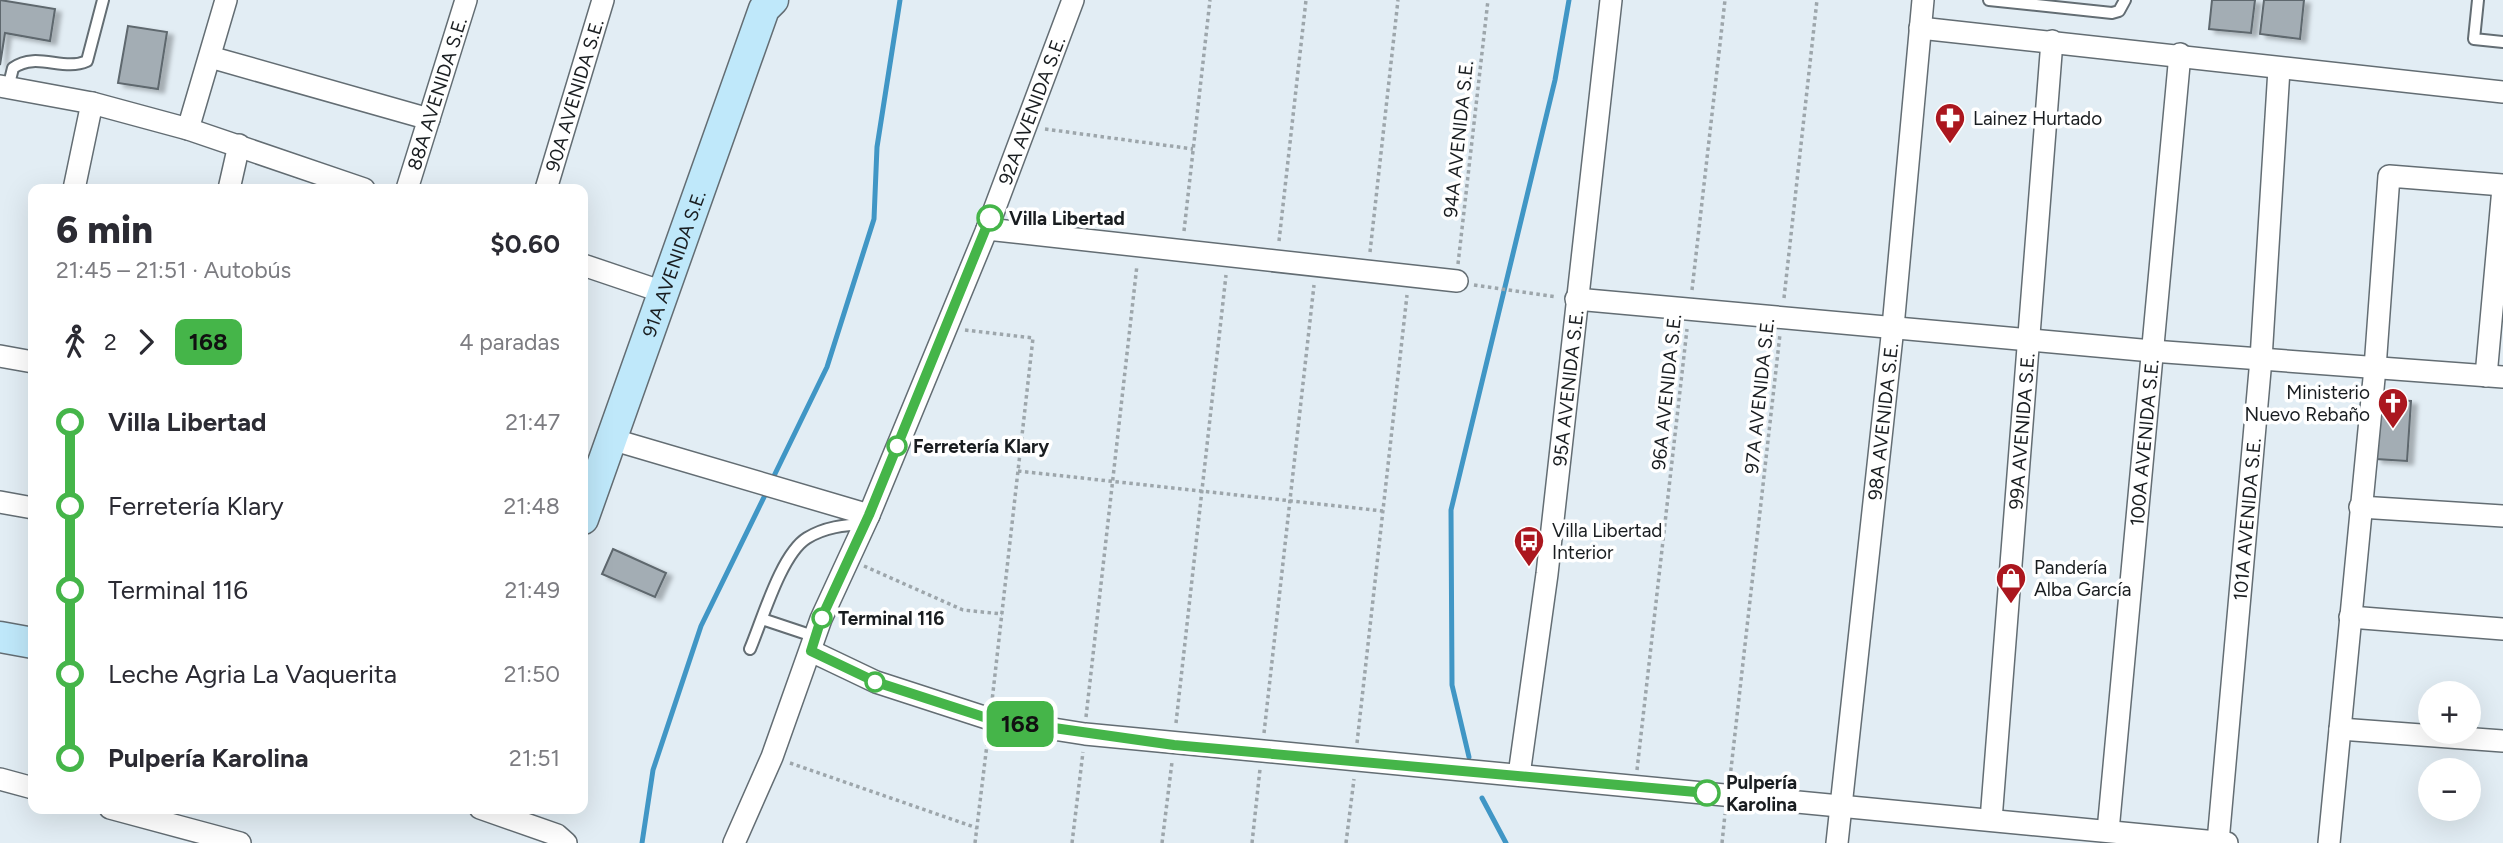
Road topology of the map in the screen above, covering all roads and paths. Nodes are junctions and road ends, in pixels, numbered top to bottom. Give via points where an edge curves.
1 (103, 0) edge
2 (226, 0) edge
3 (466, 0) edge
4 (603, 0) edge
5 (1073, 0) edge
6 (1210, 0) edge
7 (1306, 0) edge
8 (1398, 0) edge
9 (1488, 0) edge
10 (1611, 0) edge
11 (1725, 0) edge
12 (1817, 0) edge
13 (1923, 0) edge
14 (1989, 0) edge
15 (2125, 0) edge
16 (2478, 0) edge
17 (766, 3) edge
18 (1920, 28) junction
19 (2052, 41) junction
20 (2503, 42) edge
21 (2180, 54) junction
22 (210, 57) junction
23 (2279, 69) junction
24 (4, 87) edge
25 (2503, 92) edge
26 (92, 103) junction
27 (429, 119) junction
28 (1026, 126) junction
29 (188, 129) junction
30 (239, 145) junction
31 (1193, 149) junction
32 (75, 184) edge
33 (230, 184) edge
34 (350, 184) edge
35 (409, 184) edge
36 (547, 184) edge
37 (2503, 187) edge
38 (986, 229) junction
39 (1139, 246) junction
40 (1182, 251) junction
41 (1228, 256) junction
42 (1276, 261) junction
43 (1316, 266) junction
44 (588, 267) edge
45 (1368, 271) junction
46 (1410, 276) junction
47 (1457, 281) joint
48 (1495, 290) dead end
49 (663, 292) junction
50 (1576, 299) junction
51 (1689, 309) junction
52 (1782, 317) junction
53 (1893, 327) junction
54 (946, 328) junction
55 (2031, 340) junction
56 (2152, 351) junction
57 (0, 356) edge
58 (2261, 359) junction
59 (28, 361) edge
60 (2375, 368) junction
61 (2495, 377) edge
62 (611, 439) junction
63 (1018, 471) junction
64 (1113, 481) junction
65 (1202, 491) junction
66 (1290, 501) junction
67 (0, 502) edge
68 (588, 505) edge
69 (28, 507) edge
70 (2360, 507) junction
71 (1384, 511) junction
72 (2503, 516) edge
73 (867, 519) junction
74 (849, 559) junction
75 (1002, 614) junction
76 (2350, 617) junction
77 (762, 619) junction
78 (2503, 629) edge
79 (0, 636) edge
80 (28, 642) edge
81 (813, 644) junction
82 (750, 649) dead end
83 (990, 719) junction
84 (2340, 729) junction
85 (1084, 734) junction
86 (2503, 741) edge
87 (1174, 745) junction
88 (1262, 752) junction
89 (772, 757) junction
90 (1356, 760) junction
91 (1519, 775) junction
92 (0, 779) edge
93 (1636, 786) junction
94 (28, 787) edge
95 (1728, 795) junction
96 (1842, 806) junction
97 (132, 814) edge
98 (497, 814) edge
99 (1991, 820) junction
100 (976, 828) junction
101 (2108, 831) junction
102 (2035, 834) edge
103 (2150, 839) edge
104 (2218, 842) edge
105 (240, 843) edge
106 (566, 843) edge
107 (734, 843) edge
108 (975, 843) edge
109 (1073, 843) edge
110 (1162, 843) edge
111 (1252, 843) edge
112 (1346, 843) edge
113 (1722, 843) edge
114 (1838, 843) edge
115 (2227, 843) edge
116 (2329, 843) edge

1 - 24 lane via 87,61 79,65 22,61
2 - 22 street
3 - 27 street, 88A AVENIDA S.E.
4 - 36 street, 90A AVENIDA S.E.
5 - 28 street, 92A AVENIDA S.E.
6 - 31 path
7 - 42 path
8 - 45 path
9 - 47 path, 94A AVENIDA S.E.
10 - 50 street, 95A AVENIDA S.E.
11 - 51 path, 96A AVENIDA S.E.
12 - 52 path, 97A AVENIDA S.E.
13 - 18 street, 98A AVENIDA S.E.
14 - 15 lane via 2112,13 2119,11
16 - 20 lane via 2474,39
17 - 49 street, 91A AVENIDA S.E.
18 - 19 street
18 - 53 street, 98A AVENIDA S.E.
19 - 21 street
19 - 55 street, 99A AVENIDA S.E.
21 - 23 street
21 - 56 street, 100A AVENIDA S.E.
22 - 27 street
22 - 29 street
23 - 25 street
23 - 58 street, 101A AVENIDA S.E.
24 - 26 street
26 - 29 street
26 - 32 street
27 - 35 street, 88A AVENIDA S.E.
28 - 31 path
28 - 38 street, 92A AVENIDA S.E.
29 - 30 street
30 - 33 street
30 - 34 street
31 - 40 path
37 - 60 street via 2389,177
37 - 61 street
38 - 39 street
38 - 54 street, 92A AVENIDA S.E.
39 - 40 street
39 - 64 path
40 - 41 street
41 - 42 street
41 - 65 path
42 - 43 street
43 - 45 street
43 - 66 path
44 - 49 street
45 - 46 street
46 - 47 street
46 - 71 path
48 - 50 path
49 - 62 street, 91A AVENIDA S.E.
50 - 51 street
50 - 91 street, 95A AVENIDA S.E. via 1547,574
51 - 52 street
51 - 93 path, 96A AVENIDA S.E.
52 - 53 street
52 - 95 path, 97A AVENIDA S.E.
53 - 55 street
53 - 96 street, 98A AVENIDA S.E.
54 - 63 path via 1033,338
54 - 73 street, 92A AVENIDA S.E.
55 - 56 street
55 - 99 street, 99A AVENIDA S.E.
56 - 58 street
56 - 101 street, 100A AVENIDA S.E.
57 - 59 street
58 - 60 street
58 - 104 street, 101A AVENIDA S.E.
60 - 61 street
60 - 70 street
62 - 68 street, 91A AVENIDA S.E.
62 - 73 street via 781,487
63 - 64 path
63 - 75 path
64 - 65 path
64 - 85 path
65 - 66 path
65 - 87 path
66 - 71 path
66 - 88 path
67 - 69 street
70 - 72 street
70 - 76 street
71 - 90 path
73 - 74 street, 92A AVENIDA S.E.
73 - 77 lane via 805,539 789,557
74 - 75 path via 963,610
74 - 81 street, 92A AVENIDA S.E.
75 - 83 path
76 - 78 street
76 - 84 street
77 - 81 lane
77 - 82 lane
79 - 80 street
81 - 83 street via 876,682
81 - 89 street, 92A AVENIDA S.E.
83 - 85 street
83 - 100 path
84 - 86 street
84 - 116 street
85 - 87 street
85 - 109 path
87 - 88 street
87 - 110 path
88 - 90 street
88 - 111 path
89 - 100 path
89 - 107 street, 92A AVENIDA S.E.
90 - 91 street
90 - 112 path
91 - 93 street
92 - 94 street
93 - 95 street
95 - 96 street
95 - 113 path, 97A AVENIDA S.E.
96 - 99 street
96 - 114 street, 98A AVENIDA S.E.
97 - 105 street
98 - 106 street via 557,835
99 - 102 street
100 - 108 path
101 - 102 street
101 - 103 street
103 - 104 street
104 - 115 street

